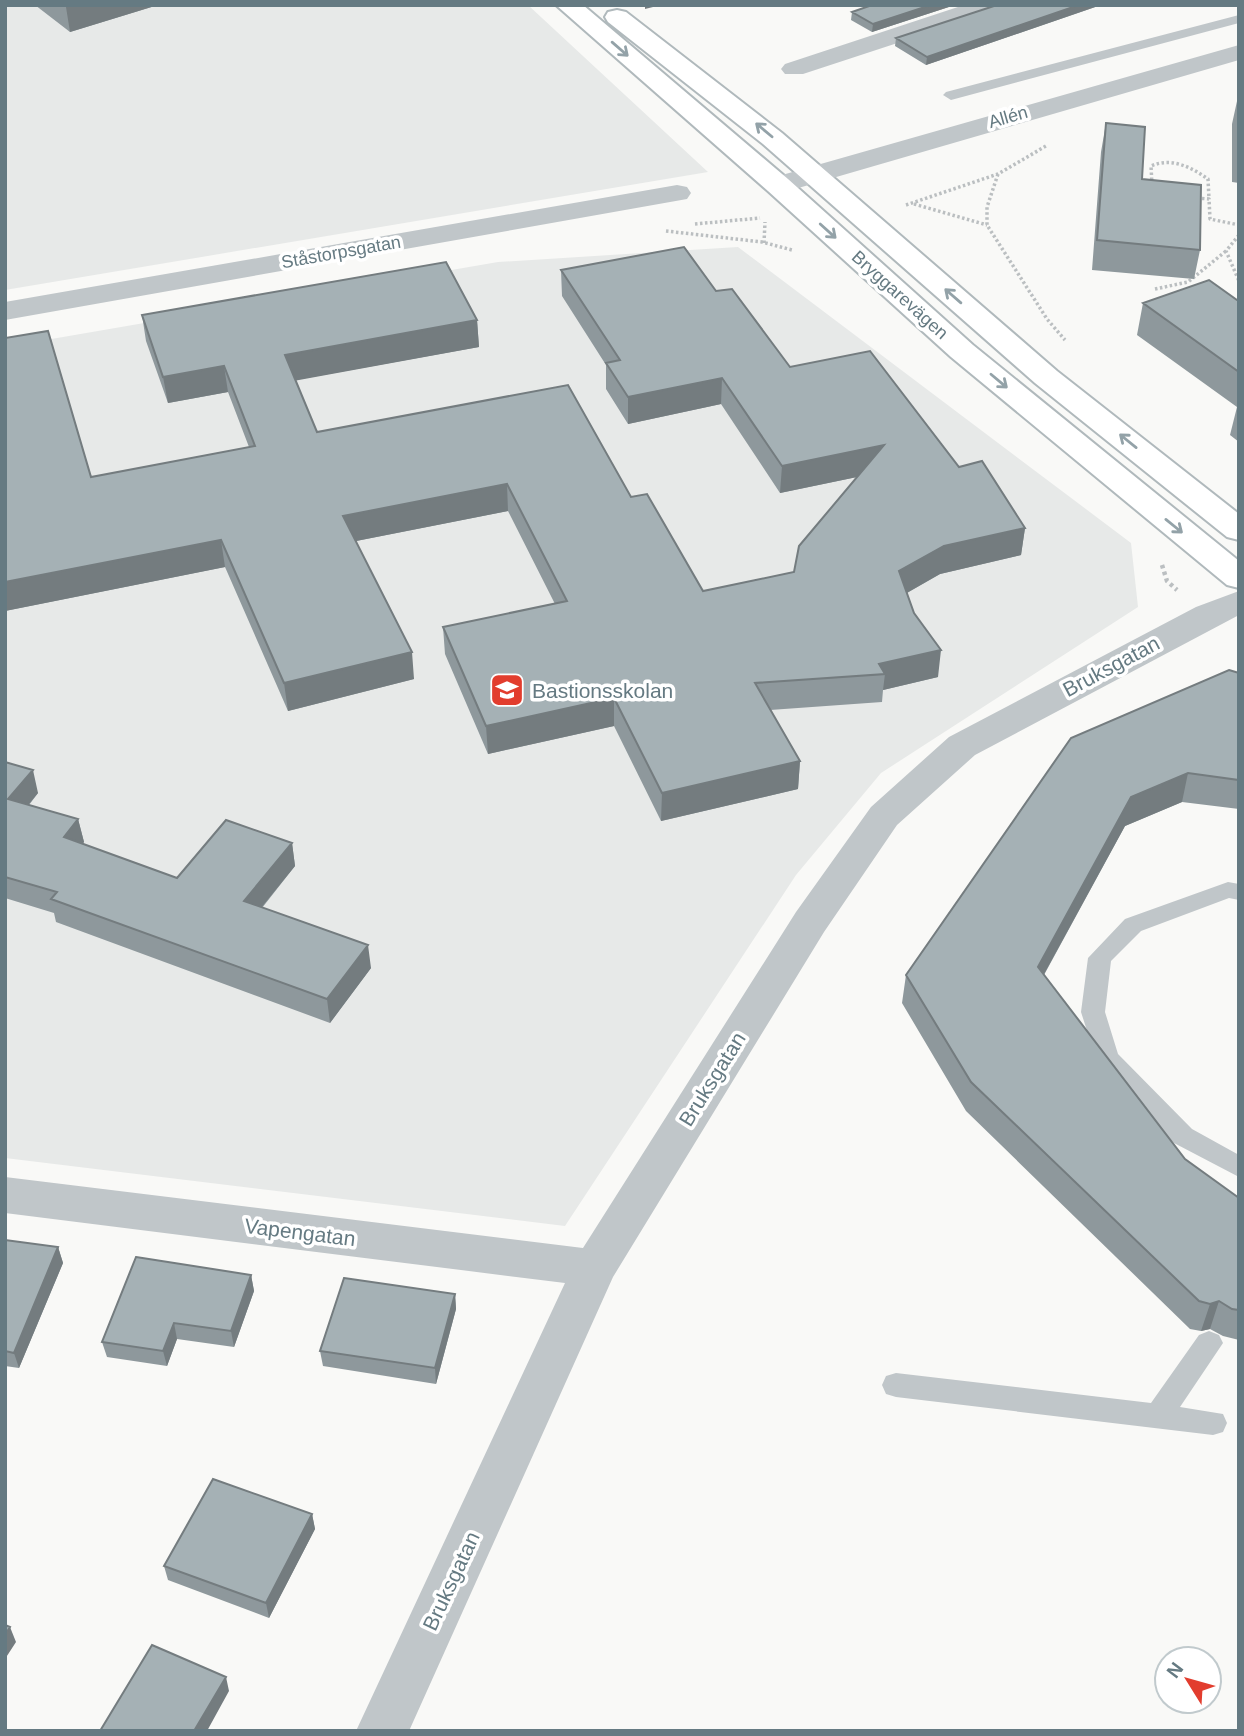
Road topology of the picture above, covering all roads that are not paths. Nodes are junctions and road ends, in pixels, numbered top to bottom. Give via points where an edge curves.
1 (568, 5) edge
2 (600, 5) edge
3 (989, 5) edge
4 (1239, 19) edge
5 (1239, 52) edge
6 (794, 69) dead end
7 (951, 95) dead end
8 (816, 173) junction
9 (778, 185) junction
10 (677, 193) dead end
11 (5, 311) edge
12 (1239, 530) edge
13 (1239, 578) edge
14 (1239, 602) edge
15 (1239, 892) edge
16 (1239, 1167) edge
17 (5, 1195) edge
18 (595, 1268) junction
19 (1209, 1343) edge
20 (896, 1384) dead end
21 (1158, 1416) junction
22 (1213, 1423) dead end
23 (382, 1731) edge

1 -> 9 main road, Bryggarevägen
8 -> 2 main road, Bryggarevägen via 693,71
3 - 6 street
4 - 7 lane
5 - 8 street, Allén
8 - 9 street, Allén
12 -> 8 main road, Bryggarevägen via 1022,357
9 -> 13 main road, Bryggarevägen via 962,351
10 - 11 street, Ståstorpsgatan
14 - 18 street, Bruksgatan via 962,746 884,816 810,922
15 - 16 lane via 1228,890 1133,925 1100,958 1093,1012 1107,1058 1183,1136
17 - 18 street, Vapengatan
18 - 23 street, Bruksgatan
19 - 21 lane
20 - 21 lane
21 - 22 lane

